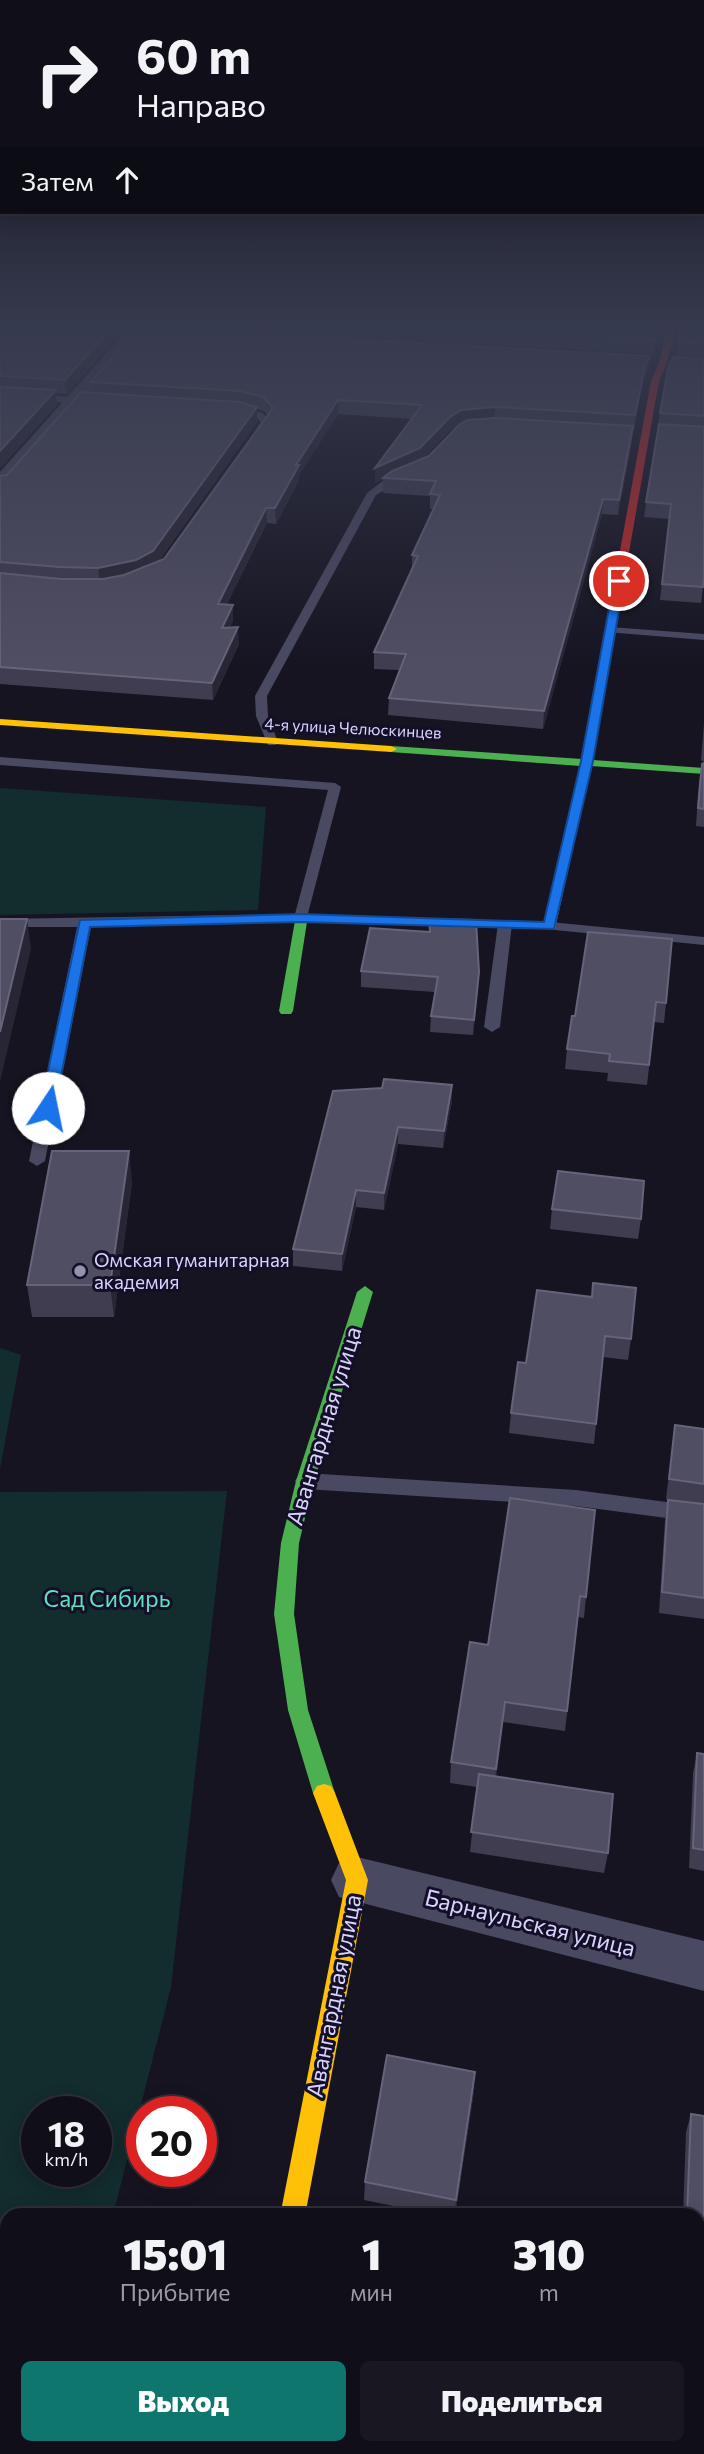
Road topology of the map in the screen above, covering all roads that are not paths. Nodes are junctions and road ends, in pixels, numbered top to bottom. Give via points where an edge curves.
1 (40, 439) edge
2 (255, 439) edge
3 (645, 439) edge
4 (247, 450) edge
5 (417, 470) edge
6 (0, 484) edge
7 (610, 630) junction
8 (704, 636) edge
9 (0, 722) edge
10 (272, 742) junction
11 (0, 761) edge
12 (587, 761) junction
13 (704, 771) edge
14 (301, 918) junction
15 (0, 923) edge
16 (85, 923) junction
17 (505, 924) junction
18 (550, 926) junction
19 (704, 941) edge
20 (286, 1011) dead end
21 (492, 1027) dead end
22 (37, 1161) dead end
23 (365, 1293) dead end
24 (305, 1480) junction
25 (704, 1515) edge
26 (357, 1880) junction
27 (704, 1966) edge
28 (294, 2208) edge

1 - 6 street
2 - 4 lane
3 - 7 street
5 - 10 lane via 372,493 261,696 262,716
7 - 8 lane
7 - 12 street
9 - 10 street, 4-я улица Челюскинцев
10 - 12 street, 4-я улица Челюскинцев
11 - 14 lane via 335,787
12 - 13 street, 4-я улица Челюскинцев
12 - 18 street
14 - 16 lane
14 - 17 street
14 - 20 street
15 - 16 lane
16 - 22 lane
17 - 18 street
17 - 21 lane
18 - 19 lane
23 - 24 street, Авангардная улица
24 - 25 lane via 576,1498
24 - 26 street, Авангардная улица via 290,1543 284,1614 298,1710
26 - 27 street, Барнаульская улица
26 - 28 street, Авангардная улица

